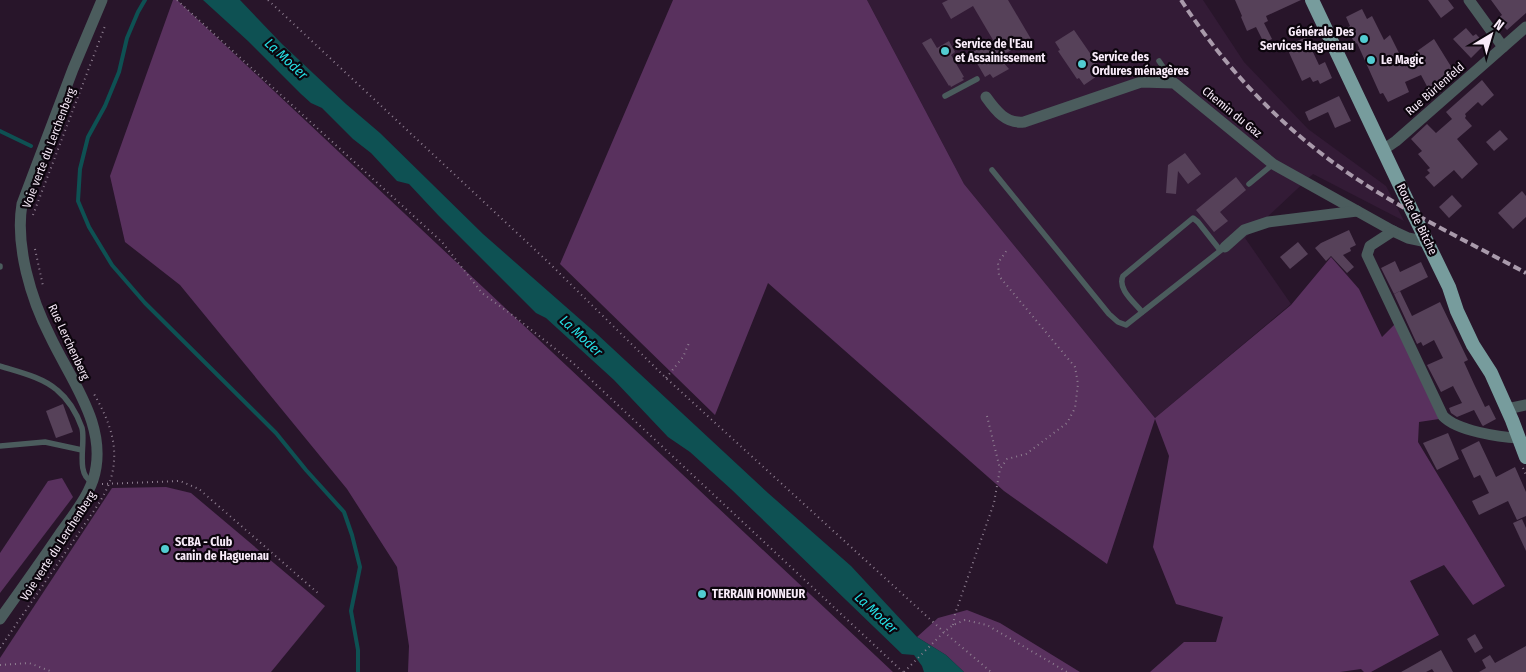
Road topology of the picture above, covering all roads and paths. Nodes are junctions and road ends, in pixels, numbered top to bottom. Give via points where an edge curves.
1 (102, 0) edge
2 (177, 0) edge
3 (268, 0) edge
4 (1312, 0) edge
5 (1468, 0) edge
6 (105, 26) dead end
7 (1526, 27) edge
8 (1503, 47) junction
9 (1159, 61) dead end
10 (977, 79) dead end
11 (1174, 83) junction
12 (945, 96) dead end
13 (986, 97) dead end
14 (1383, 150) junction
15 (1273, 164) junction
16 (992, 170) dead end
17 (1248, 184) dead end
18 (1358, 211) junction
19 (32, 220) dead end
20 (1393, 231) junction
21 (1427, 242) junction
22 (34, 246) dead end
23 (1222, 248) junction
24 (1007, 250) dead end
25 (46, 293) dead end
26 (1142, 312) junction
27 (689, 343) dead end
28 (0, 366) edge
29 (666, 378) junction
30 (93, 391) dead end
31 (1526, 405) edge
32 (1507, 409) junction
33 (987, 416) dead end
34 (1519, 438) junction
35 (0, 446) edge
36 (82, 450) junction
37 (1526, 458) edge
38 (1000, 469) junction
39 (92, 482) junction
40 (108, 485) junction
41 (319, 594) dead end
42 (0, 619) edge
43 (953, 625) junction
44 (944, 632) junction
45 (0, 648) edge
46 (0, 665) edge
47 (53, 672) edge
48 (904, 672) edge
49 (991, 672) edge
50 (1067, 672) edge

1 - 39 street, Rue Lerchenberg via 22,204 20,219 23,250 36,302 96,435 98,456
2 - 48 path via 442,242 482,293 573,362
3 - 29 path via 547,261
4 - 14 main road, Route de Bitche
5 - 8 street
6 - 19 path, Voie verte du Lerchenberg
7 - 8 street, Rue Bürlenfeld
8 - 14 street, Rue Bürlenfeld
9 - 11 lane
10 - 12 lane
11 - 13 street via 1141,82 1017,123 1000,115
11 - 15 street, Chemin du Gaz
14 - 21 main road, Route de Bitche
15 - 17 lane
15 - 18 street, Chemin du Gaz
16 - 26 lane via 1109,314 1126,325
18 - 20 street, Chemin du Gaz
18 - 23 street via 1268,222 1244,230
20 - 21 street, Chemin du Gaz
20 - 34 street via 1370,246 1367,255 1443,416 1485,434
21 - 32 main road, Route de Bitche via 1473,345
22 - 25 path
23 - 26 lane
23 - 26 lane via 1193,218 1123,276 1122,287
24 - 38 path via 998,263 999,276 1075,367 1078,384 1075,408 1066,422 1026,454 1007,459
27 - 29 path via 683,357
28 - 36 lane via 44,381 57,390 72,407 82,430
29 - 44 path
30 - 40 path, Voie verte du Lerchenberg via 108,419 114,444
31 - 32 street
32 - 34 main road, Route de Bitche
33 - 38 path
34 - 37 main road, Route de Bitche
35 - 36 lane via 45,442
36 - 39 lane via 82,464 88,480
38 - 43 path via 994,503
39 - 40 path
39 - 42 street, Rue Lerchenberg via 79,507
40 - 41 path via 180,481 199,489
40 - 45 path, Voie verte du Lerchenberg
43 - 44 path
43 - 50 path via 965,620 988,625
44 - 48 path
44 - 49 path
46 - 47 path via 29,663

